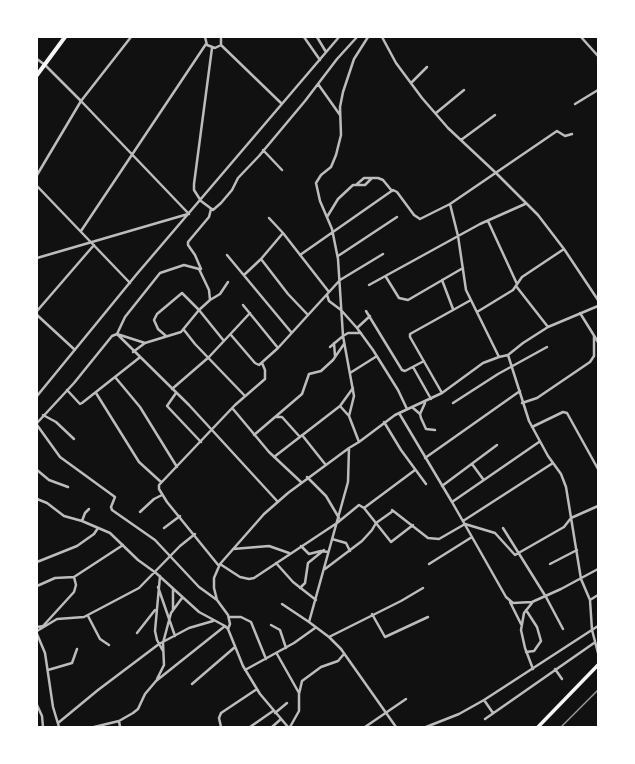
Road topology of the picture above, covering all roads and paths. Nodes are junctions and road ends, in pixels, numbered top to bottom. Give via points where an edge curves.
1 (65, 37) edge
2 (132, 37) edge
3 (205, 37) edge
4 (221, 37) edge
5 (304, 37) edge
6 (317, 37) edge
7 (339, 37) edge
8 (357, 37) edge
9 (368, 37) edge
10 (382, 37) edge
11 (581, 37) edge
12 (206, 44) junction
13 (220, 45) junction
14 (212, 48) junction
15 (326, 52) junction
16 (598, 56) edge
17 (37, 59) edge
18 (320, 60) junction
19 (45, 65) junction
20 (427, 67) dead end
21 (37, 75) edge
22 (410, 83) junction
23 (318, 84) junction
24 (464, 90) dead end
25 (598, 90) edge
26 (81, 101) junction
27 (282, 104) junction
28 (575, 104) dead end
29 (436, 113) junction
30 (340, 115) junction
31 (495, 115) dead end
32 (572, 134) dead end
33 (461, 140) junction
34 (263, 150) junction
35 (132, 154) junction
36 (282, 170) dead end
37 (496, 173) junction
38 (37, 175) edge
39 (372, 178) junction
40 (357, 184) junction
41 (37, 186) edge
42 (392, 191) junction
43 (201, 201) junction
44 (450, 204) junction
45 (525, 204) junction
46 (211, 209) junction
47 (189, 214) junction
48 (397, 217) dead end
49 (269, 218) dead end
50 (327, 218) junction
51 (488, 221) junction
52 (81, 231) junction
53 (283, 233) junction
54 (333, 233) junction
55 (458, 236) junction
56 (91, 242) junction
57 (94, 245) junction
58 (564, 249) junction
59 (383, 254) dead end
60 (227, 255) dead end
61 (300, 255) junction
62 (338, 256) junction
63 (37, 258) edge
64 (261, 259) junction
65 (463, 268) junction
66 (202, 271) junction
67 (244, 275) junction
68 (386, 278) junction
69 (340, 280) junction
70 (442, 280) junction
71 (228, 282) dead end
72 (130, 283) junction
73 (517, 285) junction
74 (369, 286) dead end
75 (329, 292) junction
76 (327, 295) junction
77 (210, 300) junction
78 (471, 300) junction
79 (598, 300) edge
80 (243, 305) dead end
81 (598, 306) edge
82 (453, 309) junction
83 (199, 310) junction
84 (341, 310) junction
85 (37, 311) edge
86 (366, 311) dead end
87 (477, 312) junction
88 (250, 313) junction
89 (580, 313) junction
90 (37, 315) edge
91 (308, 315) junction
92 (370, 316) junction
93 (356, 328) junction
94 (548, 328) junction
95 (184, 330) junction
96 (291, 332) junction
97 (117, 334) junction
98 (361, 334) junction
99 (231, 335) junction
100 (166, 336) junction
101 (343, 336) junction
102 (594, 336) junction
103 (224, 341) junction
104 (598, 342) edge
105 (145, 343) junction
106 (334, 343) junction
107 (344, 344) junction
108 (330, 347) dead end
109 (547, 347) dead end
110 (278, 348) junction
111 (75, 350) junction
112 (133, 352) junction
113 (377, 356) junction
114 (499, 356) junction
115 (508, 356) junction
116 (209, 357) junction
117 (335, 357) junction
118 (139, 358) junction
119 (424, 361) junction
120 (262, 363) junction
121 (414, 367) junction
122 (512, 367) junction
123 (350, 373) junction
124 (115, 377) junction
125 (353, 388) junction
126 (172, 389) junction
127 (67, 390) junction
128 (520, 392) junction
129 (96, 393) junction
130 (176, 393) junction
131 (442, 393) junction
132 (37, 396) edge
133 (245, 396) junction
134 (431, 399) junction
135 (425, 402) junction
136 (453, 403) dead end
137 (522, 403) junction
138 (340, 406) junction
139 (412, 407) junction
140 (233, 409) junction
141 (407, 409) junction
142 (399, 413) junction
143 (420, 414) junction
144 (44, 415) junction
145 (349, 416) junction
146 (275, 417) junction
147 (384, 422) junction
148 (37, 423) edge
149 (532, 427) junction
150 (212, 430) junction
151 (435, 430) dead end
152 (254, 435) junction
153 (301, 436) junction
154 (74, 439) dead end
155 (201, 442) junction
156 (359, 442) junction
157 (539, 442) junction
158 (497, 445) dead end
159 (349, 448) junction
160 (274, 457) junction
161 (424, 458) junction
162 (553, 463) junction
163 (325, 464) junction
164 (472, 464) junction
165 (177, 467) junction
166 (598, 469) edge
167 (37, 470) edge
168 (415, 470) junction
169 (307, 477) junction
170 (483, 479) junction
171 (161, 482) junction
172 (301, 482) junction
173 (426, 484) dead end
174 (442, 486) junction
175 (68, 487) dead end
176 (162, 495) junction
177 (37, 499) edge
178 (278, 502) junction
179 (452, 502) junction
180 (598, 506) edge
181 (364, 508) junction
182 (89, 509) dead end
183 (140, 512) dead end
184 (180, 516) junction
185 (339, 518) junction
186 (571, 518) junction
187 (82, 521) junction
188 (464, 522) junction
189 (376, 523) junction
190 (337, 524) junction
191 (413, 525) junction
192 (98, 528) junction
193 (164, 528) dead end
194 (503, 528) dead end
195 (195, 534) junction
196 (472, 537) junction
197 (332, 539) junction
198 (123, 545) junction
199 (301, 546) junction
200 (232, 549) junction
201 (324, 550) junction
202 (577, 550) junction
203 (350, 551) junction
204 (328, 552) junction
205 (289, 553) junction
206 (519, 554) junction
207 (171, 556) junction
208 (37, 562) edge
209 (276, 563) junction
210 (429, 564) dead end
211 (550, 564) dead end
212 (219, 565) junction
213 (325, 569) junction
214 (598, 569) edge
215 (156, 572) junction
216 (160, 576) junction
217 (74, 577) junction
218 (581, 578) junction
219 (37, 586) edge
220 (158, 586) junction
221 (300, 588) junction
222 (423, 588) dead end
223 (172, 589) junction
224 (598, 595) edge
225 (546, 597) junction
226 (182, 598) junction
227 (217, 600) junction
228 (316, 600) junction
229 (590, 600) junction
230 (510, 601) junction
231 (532, 602) junction
232 (282, 604) dead end
233 (156, 609) junction
234 (173, 610) junction
235 (525, 610) junction
236 (372, 614) junction
237 (88, 616) junction
238 (229, 616) junction
239 (428, 617) dead end
240 (170, 619) junction
241 (215, 622) junction
242 (309, 622) junction
243 (271, 625) dead end
244 (43, 626) junction
245 (225, 626) junction
246 (598, 626) edge
247 (37, 627) edge
248 (521, 627) junction
249 (314, 628) junction
250 (228, 629) junction
251 (563, 629) dead end
252 (592, 630) junction
253 (37, 631) edge
254 (37, 634) edge
255 (137, 634) dead end
256 (175, 636) junction
257 (329, 637) junction
258 (163, 643) junction
259 (594, 643) junction
260 (159, 644) junction
261 (109, 645) dead end
262 (235, 647) junction
263 (286, 648) junction
264 (77, 649) dead end
265 (163, 651) junction
266 (526, 652) junction
267 (598, 653) edge
268 (277, 654) junction
269 (344, 654) junction
270 (266, 659) junction
271 (598, 665) edge
272 (533, 669) junction
273 (555, 669) junction
274 (48, 670) junction
275 (246, 670) junction
276 (562, 679) dead end
277 (156, 681) junction
278 (192, 684) dead end
279 (257, 688) junction
280 (299, 694) junction
281 (406, 699) dead end
282 (484, 700) junction
283 (287, 703) dead end
284 (37, 705) edge
285 (274, 712) junction
286 (386, 712) junction
287 (493, 713) junction
288 (281, 719) junction
289 (485, 719) dead end
290 (119, 721) junction
291 (58, 723) junction
292 (43, 727) edge
293 (59, 727) edge
294 (94, 727) edge
295 (120, 727) edge
296 (221, 727) edge
297 (250, 727) edge
298 (272, 727) edge
299 (289, 727) edge
300 (365, 727) edge
301 (396, 727) edge
302 (426, 727) edge
303 (538, 727) edge

1 - 19 main road
2 - 26 street
3 - 12 street
4 - 13 street
5 - 18 street
6 - 15 street
7 - 15 street
8 - 23 street
9 - 30 street via 351,66 343,92
10 - 22 street
11 - 16 street
12 - 14 street
12 - 35 street
13 - 14 street
13 - 27 street
14 - 43 street via 194,184 194,190
15 - 18 street
17 - 19 street
18 - 27 street
19 - 21 main road
19 - 26 street
20 - 22 street
22 - 29 street
23 - 30 street
23 - 34 street
24 - 29 street
25 - 28 street
26 - 35 street
26 - 38 street
27 - 43 street
29 - 33 street
30 - 50 street via 341,134 336,155 331,166 316,183
31 - 33 street
32 - 37 street via 565,136 558,131
33 - 37 street
34 - 36 street
34 - 46 street via 238,178 232,190 216,209
35 - 47 street
35 - 52 street
37 - 44 street
37 - 45 street
39 - 40 street via 364,178
39 - 40 street via 365,185
39 - 42 street via 382,180
40 - 50 street via 341,195
41 - 52 street
42 - 44 street via 397,192 420,219
42 - 54 street
43 - 46 street
43 - 47 street
44 - 55 street
45 - 51 street
45 - 58 street
46 - 66 street via 209,217 188,242
47 - 56 street
47 - 72 street
48 - 62 street
49 - 53 street
50 - 54 street
51 - 55 street
51 - 73 street
52 - 56 street
53 - 61 street
53 - 64 street
54 - 61 street
54 - 62 street
55 - 65 street
55 - 68 street
56 - 57 street
56 - 63 street
57 - 72 street
57 - 85 street
58 - 73 street via 522,277
58 - 79 street
59 - 69 street
60 - 67 street
61 - 75 street
62 - 69 street
64 - 67 street
64 - 91 street
65 - 70 street
65 - 78 street via 466,290
66 - 77 street
66 - 97 street via 184,265 160,273 125,317
67 - 96 street
68 - 70 street via 399,298 404,300
68 - 74 street
69 - 75 street
69 - 84 street
70 - 82 street
71 - 77 street via 220,294
72 - 111 street
73 - 87 street
73 - 94 street
75 - 76 street
76 - 84 street via 329,301
76 - 91 street
77 - 83 street
78 - 82 street
78 - 87 street
80 - 88 street
81 - 89 street
82 - 119 street via 410,334
83 - 95 street
83 - 100 street via 184,294 180,294 157,314 154,320 158,329
83 - 103 street
84 - 93 street
84 - 101 street
86 - 92 street
87 - 114 street
88 - 99 street
88 - 110 street
89 - 94 street
89 - 102 street
90 - 111 street
91 - 96 street
92 - 93 street
92 - 121 street via 402,370
93 - 98 street
94 - 115 street via 523,343
95 - 100 street
95 - 116 street
96 - 110 street
97 - 105 street
97 - 112 street
97 - 127 street via 112,336
98 - 101 street via 348,333
98 - 113 street
99 - 103 street
99 - 120 street via 257,365
100 - 105 street
101 - 106 street
101 - 107 street
102 - 104 street
102 - 137 street via 594,356 590,362 537,398
103 - 116 street
105 - 112 street
106 - 108 street
106 - 117 street
107 - 117 street
107 - 123 street
109 - 122 street
110 - 120 street
111 - 132 street
112 - 118 street
113 - 123 street
113 - 141 street
114 - 115 street
114 - 131 street via 479,365
115 - 122 street
116 - 126 street
116 - 133 street
117 - 146 street via 321,371 309,374 302,394
118 - 124 street
118 - 126 street
119 - 121 street
119 - 131 street
120 - 133 street via 266,370 265,379
121 - 134 street
122 - 128 street
122 - 136 street
123 - 125 street
124 - 129 street
124 - 165 street via 140,407
125 - 138 street
125 - 145 street
126 - 130 street
127 - 129 street via 80,404
127 - 144 street
128 - 137 street
128 - 161 street
129 - 171 street via 139,462
130 - 150 street
130 - 155 street via 167,406
131 - 134 street
133 - 140 street
134 - 135 street
135 - 139 street
135 - 143 street
137 - 149 street
138 - 145 street
138 - 153 street
139 - 141 street
139 - 143 street
140 - 150 street
140 - 152 street
141 - 142 street
142 - 147 street
142 - 161 street
143 - 151 street via 426,429
144 - 148 street
144 - 154 street via 56,422
145 - 156 street
146 - 152 street
146 - 153 street via 282,417
147 - 156 street
147 - 168 street
148 - 207 street via 60,457 115,498 112,510 151,537
149 - 157 street
149 - 166 street via 564,412 567,413
150 - 155 street
150 - 178 street
152 - 160 street
153 - 160 street
153 - 163 street
155 - 165 street
156 - 159 street
157 - 162 street
157 - 170 street
158 - 164 street
159 - 163 street
159 - 185 street via 349,477
160 - 172 street
161 - 174 street
162 - 186 street via 566,487
162 - 188 street
163 - 169 street
164 - 170 street
164 - 174 street
165 - 171 street
167 - 175 street via 49,480
168 - 173 street
168 - 181 street
169 - 172 street
169 - 185 street via 326,496
170 - 179 street
171 - 176 street via 159,489
172 - 178 street
174 - 179 street
176 - 183 street via 154,498
176 - 184 street
177 - 187 street via 64,516
178 - 200 street
179 - 188 street
180 - 186 street
181 - 189 street
181 - 190 street via 361,505 357,506
182 - 187 street
184 - 193 street
184 - 195 street
185 - 190 street
186 - 202 street
186 - 206 street via 564,527
187 - 192 street
188 - 191 street via 433,540
188 - 196 street
188 - 206 street via 494,533 513,554
189 - 191 street via 393,510
189 - 191 street via 391,542
189 - 203 street via 368,535
190 - 197 street
190 - 199 street
192 - 198 street via 110,533
192 - 208 street via 77,546
194 - 206 street
195 - 207 street
195 - 212 street
196 - 210 street
196 - 230 street
197 - 203 street via 346,543
197 - 204 street
198 - 215 street via 138,560
198 - 217 street
199 - 201 street via 309,554
199 - 205 street
200 - 205 street via 269,546
200 - 212 street
201 - 204 street
201 - 221 street via 308,563 305,583
202 - 211 street
202 - 218 street
203 - 213 street
204 - 213 street
205 - 209 street
206 - 225 street
207 - 215 street
207 - 227 street via 199,587
209 - 212 street via 249,579 240,578
209 - 221 street
212 - 227 street via 214,578
213 - 228 street
214 - 218 street
215 - 216 street
215 - 237 street via 139,588
216 - 220 street
216 - 223 street
217 - 219 street via 55,578
217 - 244 street via 74,592
218 - 225 street
218 - 229 street
220 - 233 street
220 - 240 street
221 - 228 street
222 - 236 street
223 - 226 street
223 - 234 street
224 - 229 street
225 - 231 street
225 - 251 street
226 - 234 street
226 - 241 street
227 - 238 street
228 - 242 street
229 - 252 street
230 - 231 street
230 - 248 street
231 - 235 street
232 - 242 street
233 - 255 street
233 - 260 street via 155,631
234 - 240 street
235 - 248 street
235 - 266 street via 542,641 534,651
236 - 239 street via 386,637
236 - 257 street
237 - 244 street via 57,619
237 - 261 street via 100,639
238 - 250 street
238 - 270 street via 241,617 251,622
240 - 256 street
240 - 258 street
241 - 245 street
241 - 256 street via 194,626
242 - 249 street
243 - 263 street via 280,630
244 - 247 street
244 - 253 street
245 - 250 street
245 - 277 street
246 - 252 street
248 - 266 street
249 - 257 street
249 - 263 street
250 - 262 street
252 - 259 street
252 - 272 street
254 - 274 street
256 - 258 street
257 - 269 street
258 - 260 street
258 - 265 street
259 - 267 street
259 - 273 street
260 - 265 street
260 - 291 street
262 - 275 street
262 - 278 street
263 - 268 street
264 - 274 street via 72,663
265 - 277 street via 164,664
266 - 272 street
268 - 270 street
268 - 280 street
269 - 280 street via 305,678
269 - 286 street
270 - 275 street
271 - 303 main road
272 - 282 street
273 - 276 street
273 - 287 street
274 - 291 street via 52,702
275 - 279 street
277 - 290 street via 145,694 138,709
279 - 285 street
279 - 296 street via 221,713
280 - 299 street via 299,710
281 - 286 street
282 - 287 street
282 - 302 street via 459,714
283 - 285 street
284 - 292 street
285 - 288 street
285 - 297 street
286 - 300 street
286 - 301 street
287 - 289 street
288 - 298 street
288 - 299 street
290 - 294 street
290 - 295 street
291 - 293 street

